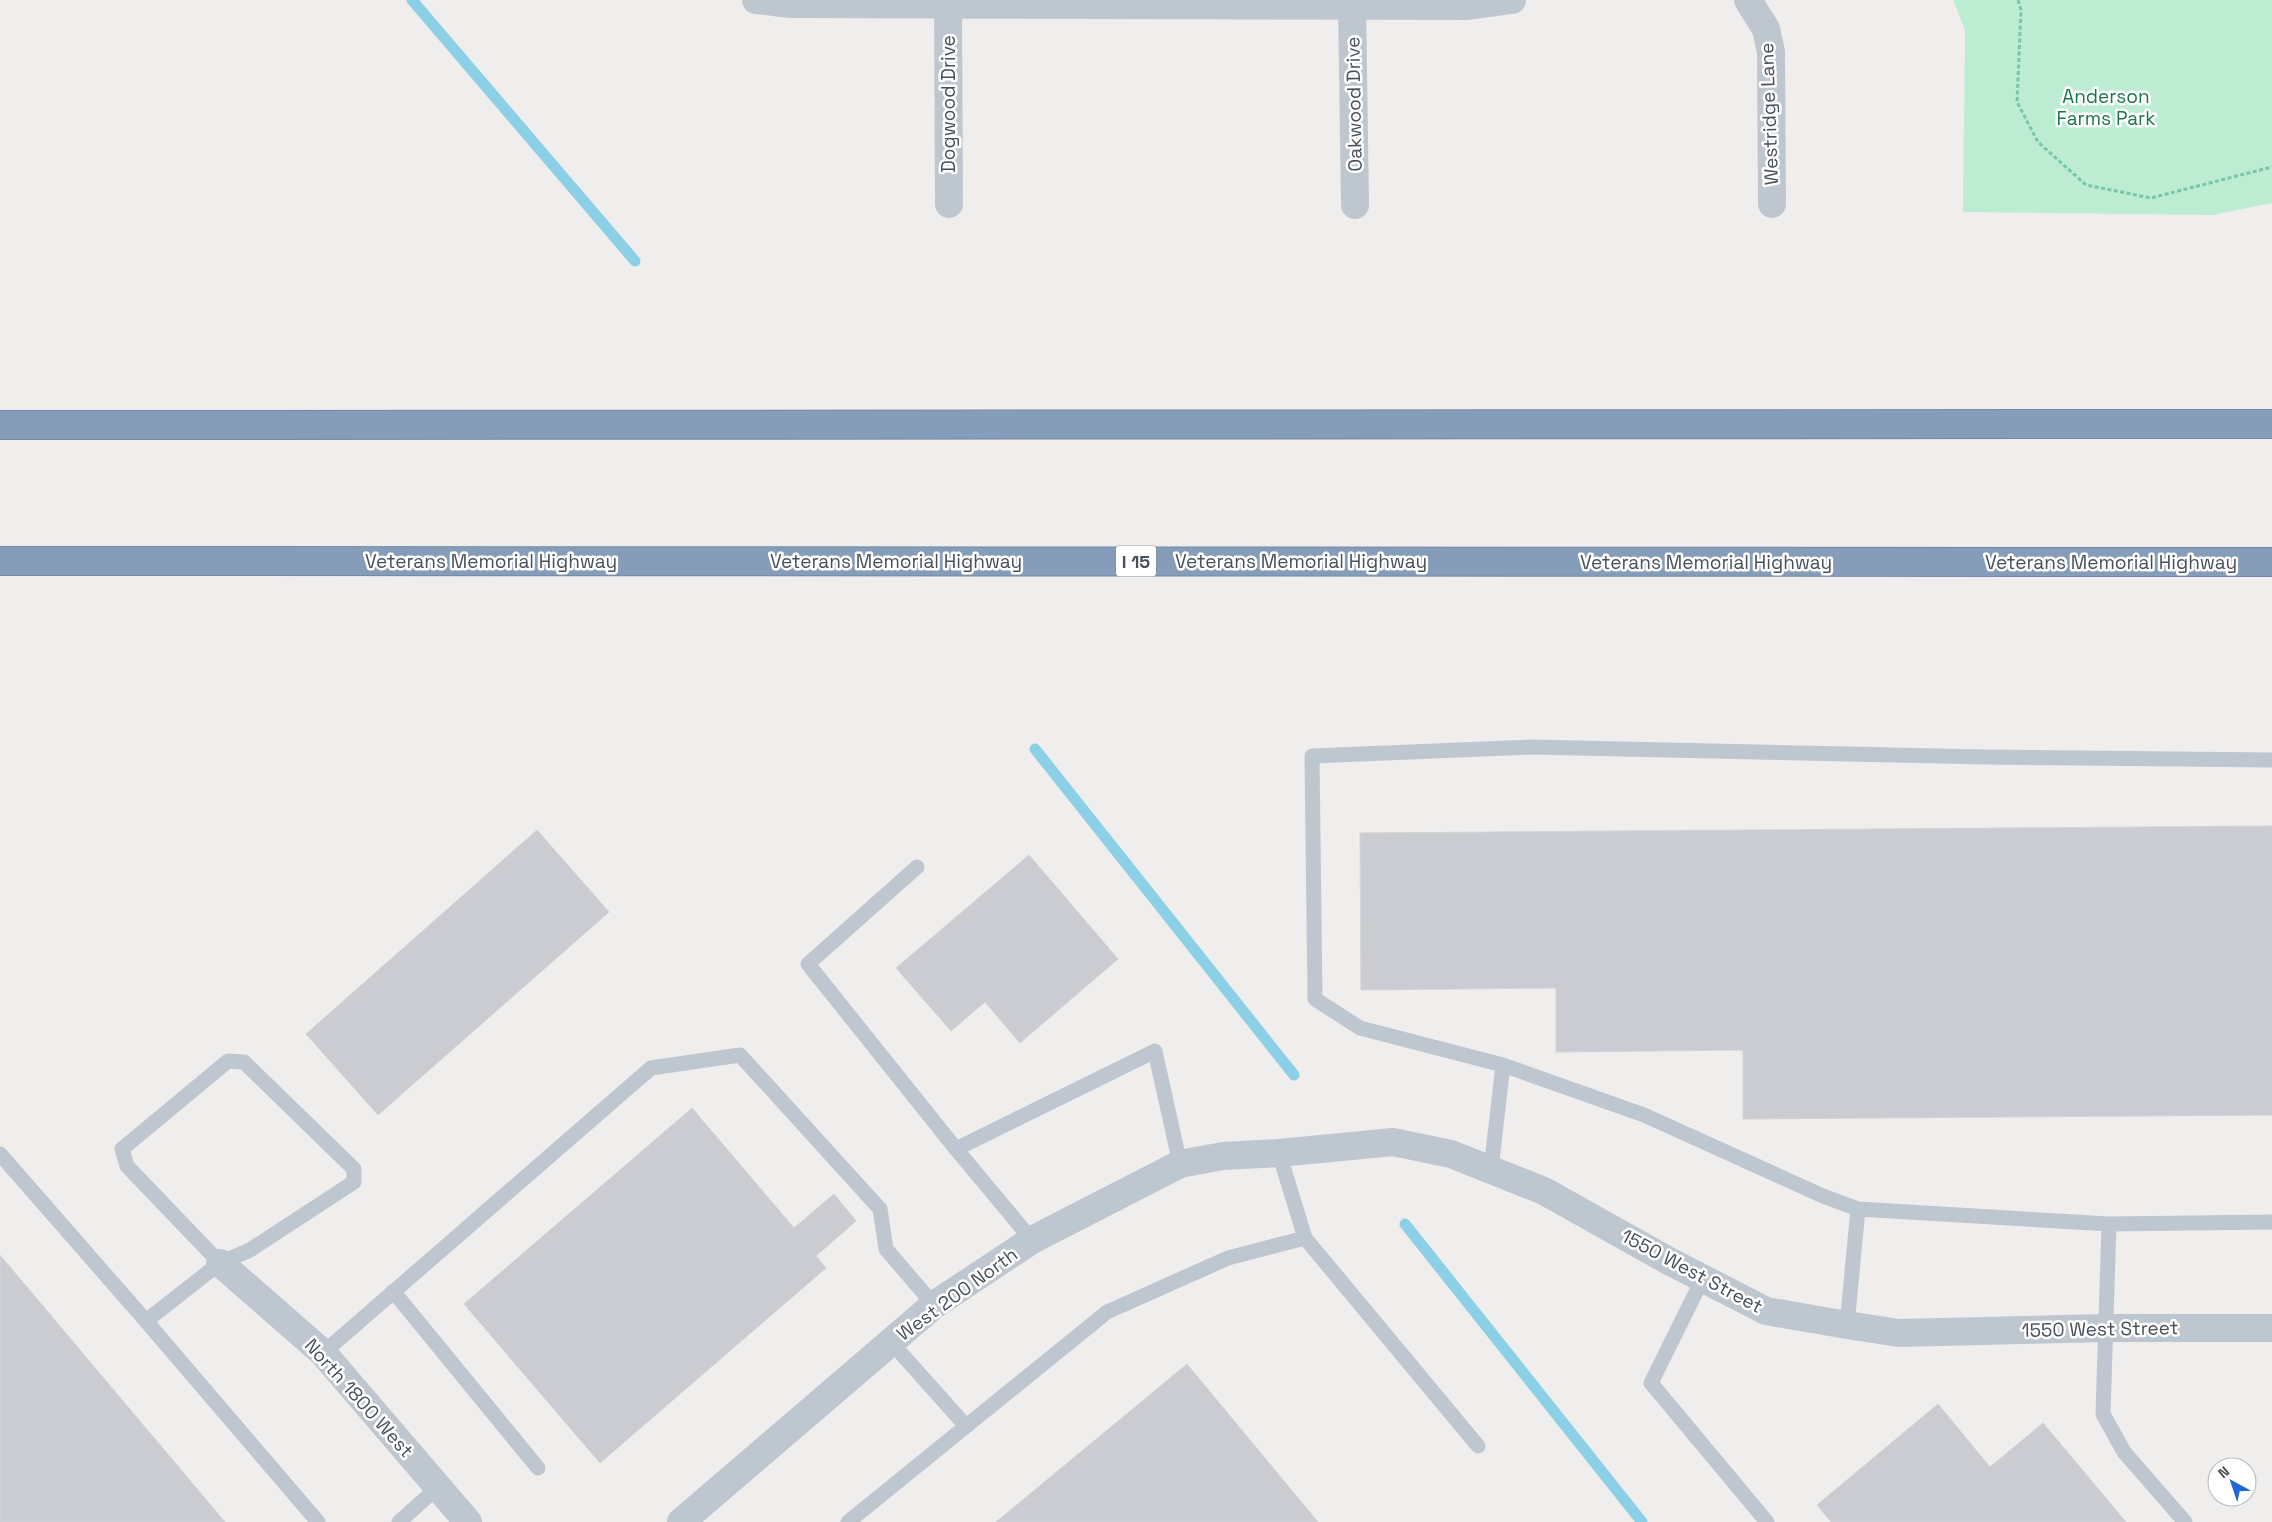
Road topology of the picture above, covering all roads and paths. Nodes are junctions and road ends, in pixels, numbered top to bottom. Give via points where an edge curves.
1 (756, 0) edge
2 (1512, 0) edge
3 (1748, 0) edge
4 (2018, 0) edge
5 (1352, 4) junction
6 (948, 5) junction
7 (2272, 167) edge
8 (949, 204) dead end
9 (1772, 204) dead end
10 (1355, 205) dead end
11 (2272, 424) edge
12 (0, 425) edge
13 (0, 561) edge
14 (2272, 562) edge
15 (2272, 760) edge
16 (918, 867) dead end
17 (1503, 1065) junction
18 (956, 1149) junction
19 (1278, 1153) junction
20 (0, 1154) edge
21 (1180, 1164) junction
22 (1491, 1169) junction
23 (1858, 1208) junction
24 (2272, 1222) edge
25 (2109, 1224) junction
26 (1305, 1238) junction
27 (1032, 1240) junction
28 (220, 1263) junction
29 (1703, 1278) junction
30 (393, 1292) junction
31 (934, 1305) junction
32 (146, 1321) junction
33 (1847, 1325) junction
34 (2106, 1328) junction
35 (2272, 1328) edge
36 (890, 1342) junction
37 (323, 1353) junction
38 (966, 1426) junction
39 (1478, 1446) dead end
40 (538, 1468) dead end
41 (438, 1487) junction
42 (318, 1522) edge
43 (399, 1522) edge
44 (468, 1522) edge
45 (681, 1522) edge
46 (848, 1522) edge
47 (1767, 1522) edge
48 (2185, 1522) edge

1 - 6 street via 791,4
2 - 5 street via 1468,6
3 - 9 street, Westridge Lane via 1766,29 1771,52
4 - 7 path via 2017,102 2038,142 2086,185 2151,198
5 - 6 street
5 - 10 street, Oakwood Drive
6 - 8 street, Dogwood Drive
11 - 12 highway
13 - 14 highway, Veterans Memorial Highway / I 15
15 - 17 lane via 1532,747 1312,756 1316,999 1360,1028
16 - 18 lane via 808,964
17 - 22 lane
17 - 23 lane via 1644,1115 1823,1196
18 - 21 lane via 1155,1051
18 - 27 lane
19 - 21 street, West 200 North via 1224,1156
19 - 22 street, 1550 West Street via 1393,1142 1451,1154
19 - 26 lane
20 - 32 lane
21 - 27 street, West 200 North
22 - 29 street, 1550 West Street via 1544,1191
23 - 25 lane
23 - 33 lane
24 - 25 lane
25 - 34 lane
26 - 38 lane via 1228,1258 1106,1312
26 - 39 lane
27 - 31 street, West 200 North
28 - 28 lane via 127,1166 122,1149 228,1061 244,1062 354,1169 354,1182 250,1250
28 - 32 lane
28 - 37 street, North 1800 West
29 - 33 street, 1550 West Street via 1766,1311
29 - 47 lane via 1651,1383
30 - 31 lane via 651,1068 740,1055 880,1209 886,1249
30 - 37 lane
30 - 40 lane
31 - 36 street, West 200 North
32 - 42 lane
33 - 34 street, 1550 West Street via 1899,1333
34 - 35 street, 1550 West Street
34 - 48 lane via 2103,1414 2124,1452
36 - 38 lane
36 - 45 street, West 200 North
37 - 41 street, North 1800 West
38 - 46 lane
41 - 43 lane
41 - 44 street, North 1800 West

